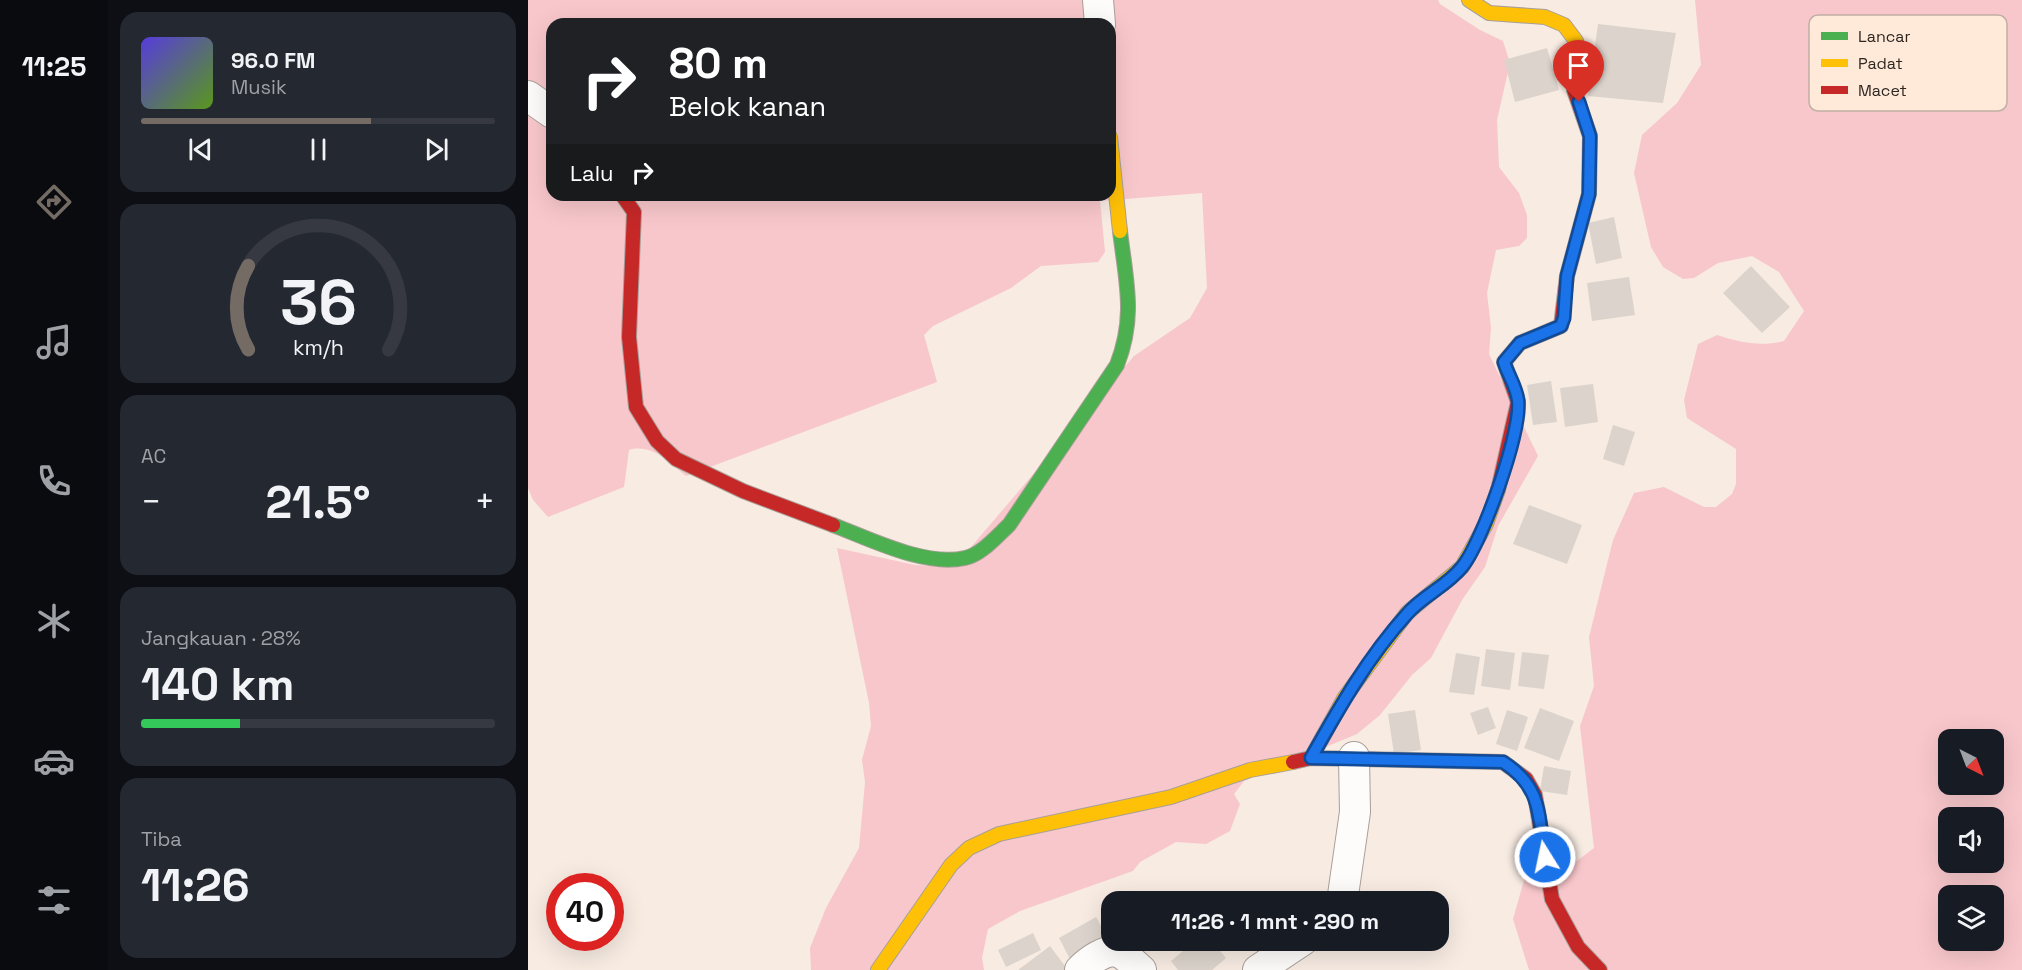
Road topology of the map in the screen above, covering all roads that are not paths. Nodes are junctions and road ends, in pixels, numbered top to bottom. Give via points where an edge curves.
1 (1098, 0) edge
2 (1469, 0) edge
3 (1100, 18) edge
4 (528, 96) edge
5 (546, 109) edge
6 (1116, 191) edge
7 (626, 201) edge
8 (1354, 757) junction
9 (1311, 758) junction
10 (1344, 891) edge
11 (1286, 951) edge
12 (878, 970) edge
13 (1080, 970) edge
14 (1141, 970) edge
15 (1258, 970) edge
16 (1600, 970) edge

1 - 3 street
2 - 9 street via 1490,13 1545,17 1564,25 1576,41 1574,90 1590,136 1589,194 1567,276 1564,318 1561,326 1520,343 1504,362 1518,402 1516,423 1486,524 1462,567 1407,613 1345,697
4 - 5 street
6 - 7 street via 1130,318 1117,365 1009,525 966,558 920,557 845,531 694,468 676,459 657,441 636,407 629,337 634,212
8 - 9 street
8 - 10 street via 1355,812
8 - 16 street via 1503,762 1526,779 1534,795 1552,899 1578,947
9 - 12 street via 1250,770 1171,797 999,834 969,848 951,865
11 - 15 street
13 - 14 street via 1103,954 1119,952

